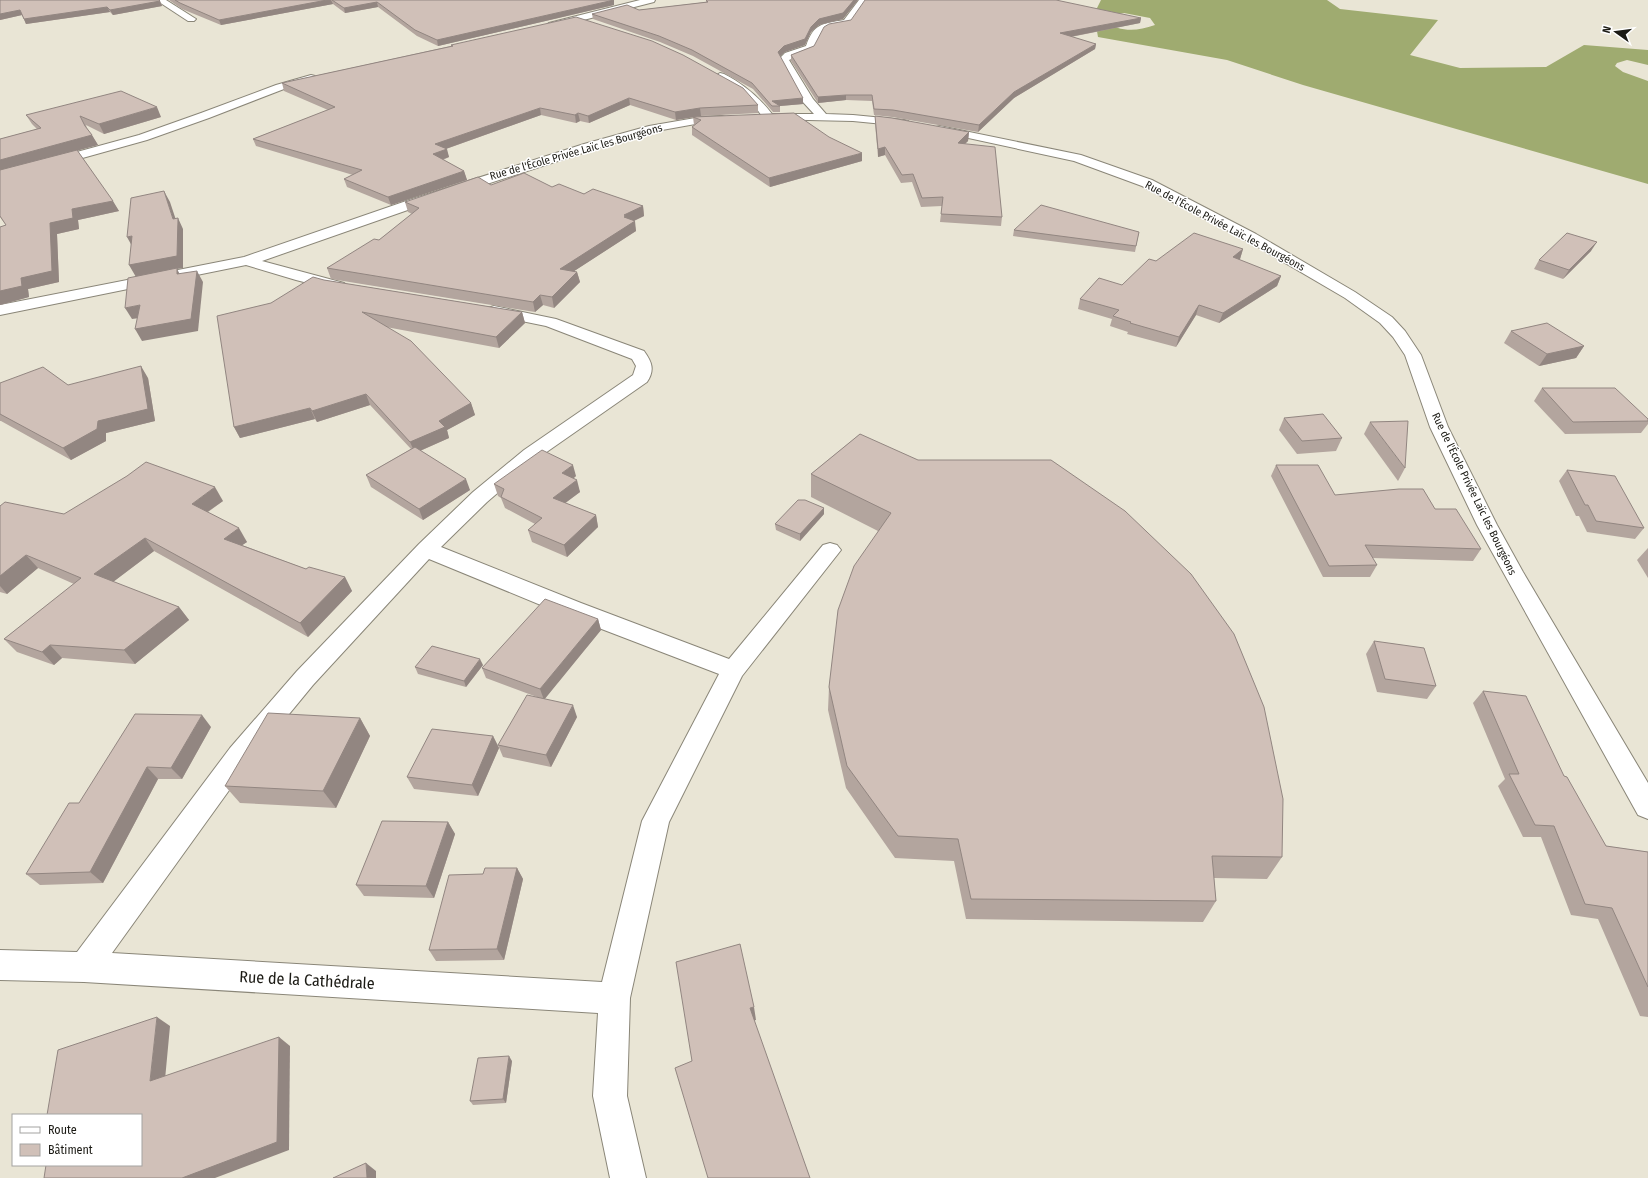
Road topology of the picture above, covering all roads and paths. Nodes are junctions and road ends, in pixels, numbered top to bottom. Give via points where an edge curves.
1 (160, 0) edge
2 (651, 0) edge
3 (863, 0) edge
4 (191, 19) edge
5 (578, 19) junction
6 (592, 24) edge
7 (543, 27) edge
8 (714, 72) edge
9 (320, 76) edge
10 (822, 116) junction
11 (738, 118) edge
12 (0, 177) edge
13 (247, 261) junction
14 (350, 288) edge
15 (476, 308) edge
16 (0, 310) edge
17 (426, 550) junction
18 (830, 550) dead end
19 (733, 670) junction
20 (1648, 807) edge
21 (0, 965) edge
22 (84, 967) junction
23 (614, 998) junction
24 (628, 1178) edge

1 - 4 street
2 - 5 street
3 - 10 street via 848,21 823,26 817,30 810,48 789,55 784,60 808,101
5 - 6 street
5 - 7 street
8 - 10 street, Rue de l'École Privée Laïc les Bourgéons via 748,92 756,100 761,117
9 - 12 street via 291,83 209,115 128,142
10 - 20 street, Rue de l'École Privée Laïc les Bourgéons via 923,126 1077,158 1147,183 1312,272 1386,320 1413,355 1439,427 1491,532
11 - 13 street, Rue de l'École Privée Laïc les Bourgéons via 701,120 615,139 507,172
13 - 14 street
13 - 16 street, Rue de l'École Privée Laïc les Bourgéons
15 - 17 street via 525,316 562,326 638,355 645,363 645,368 641,378 505,474
17 - 19 street
17 - 22 street via 305,678 240,756
18 - 19 street
19 - 23 street via 656,820
21 - 22 street, Rue de la Cathédrale
22 - 23 street, Rue de la Cathédrale
23 - 24 street via 610,1096

